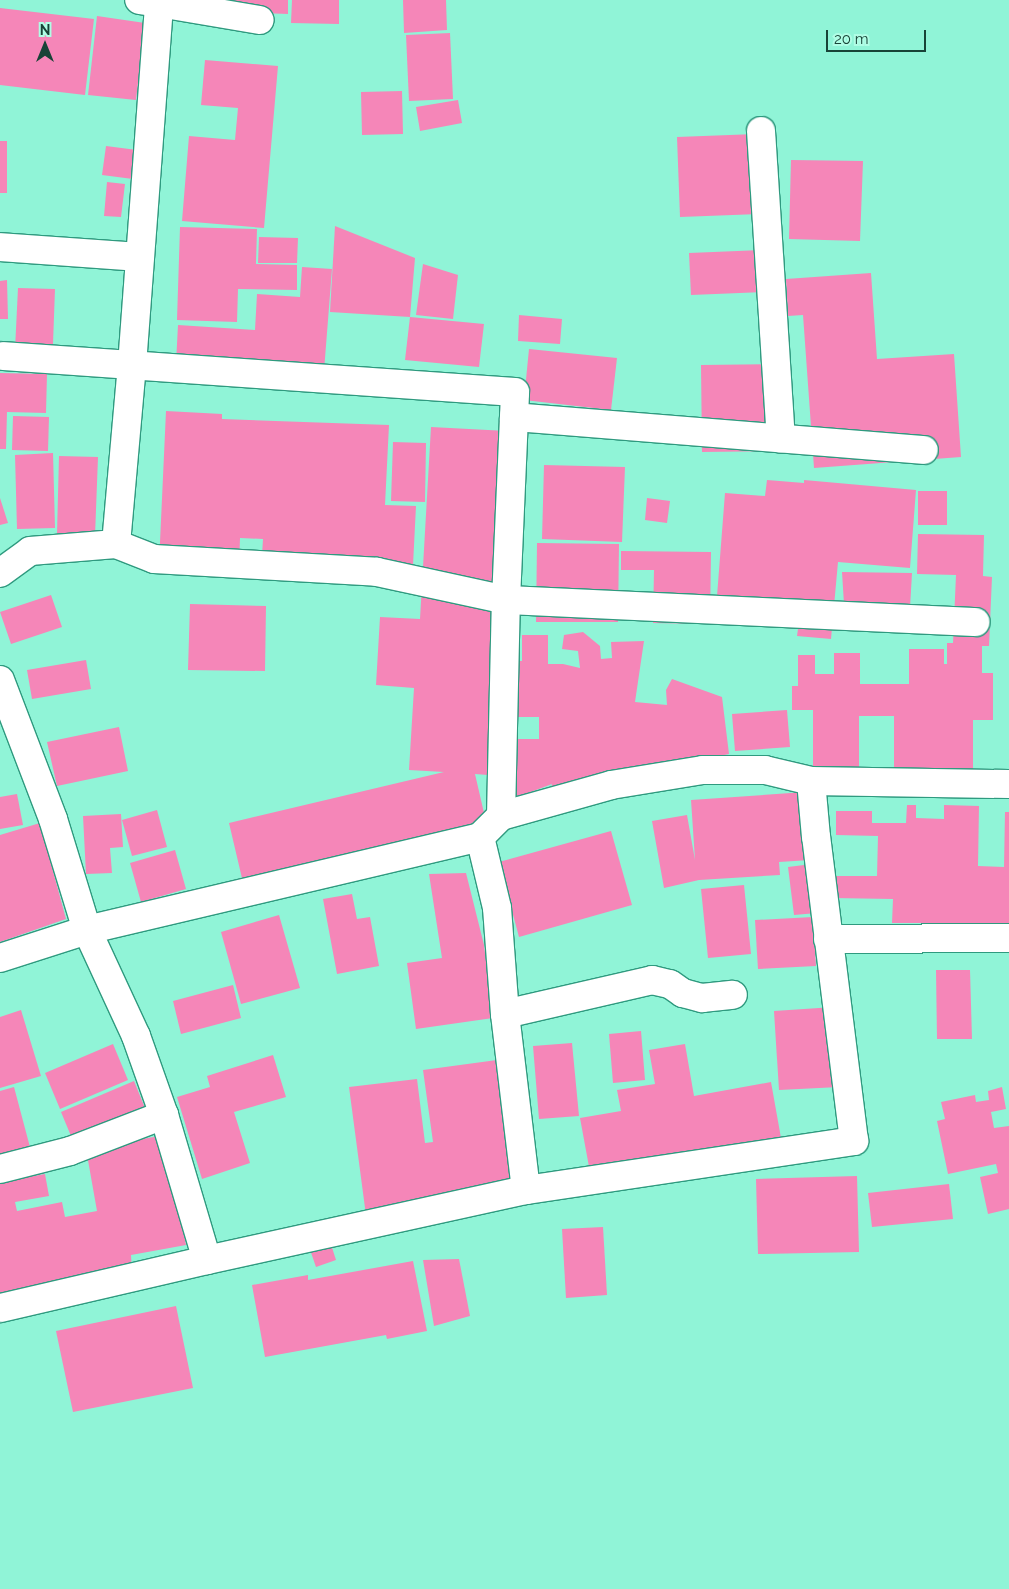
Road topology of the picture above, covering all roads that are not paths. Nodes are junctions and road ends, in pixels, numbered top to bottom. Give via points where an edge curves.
1 (152, 1) edge
2 (260, 20) dead end
3 (761, 131) dead end
4 (0, 247) edge
5 (140, 257) junction
6 (3, 356) dead end
7 (132, 365) junction
8 (514, 417) junction
9 (781, 438) junction
10 (924, 450) dead end
11 (116, 544) junction
12 (0, 572) edge
13 (506, 600) junction
14 (975, 622) dead end
15 (0, 680) edge
16 (811, 781) junction
17 (1009, 784) edge
18 (501, 816) junction
19 (480, 837) junction
20 (86, 930) junction
21 (1009, 938) edge
22 (828, 939) junction
23 (0, 958) edge
24 (733, 995) dead end
25 (505, 1014) junction
26 (164, 1115) junction
27 (0, 1169) edge
28 (526, 1190) junction
29 (208, 1260) junction
30 (0, 1308) edge

1 - 2 street
1 - 5 street
3 - 9 street
4 - 5 street
5 - 7 street
6 - 7 street
7 - 8 street via 515,392
7 - 11 street
8 - 9 street
8 - 13 street
9 - 10 street
11 - 12 street via 30,550
11 - 13 street via 154,559 378,572
13 - 14 street
13 - 18 street
15 - 20 street via 52,819
16 - 17 street
16 - 18 street via 765,770 703,770 611,785
16 - 22 street
18 - 19 street
19 - 20 street
19 - 25 street via 497,908
20 - 23 street
20 - 26 street via 136,1036
21 - 22 street
22 - 28 street via 854,1141
24 - 25 street via 702,998 652,980
25 - 28 street
26 - 27 street via 70,1151
26 - 29 street
28 - 29 street
29 - 30 street

